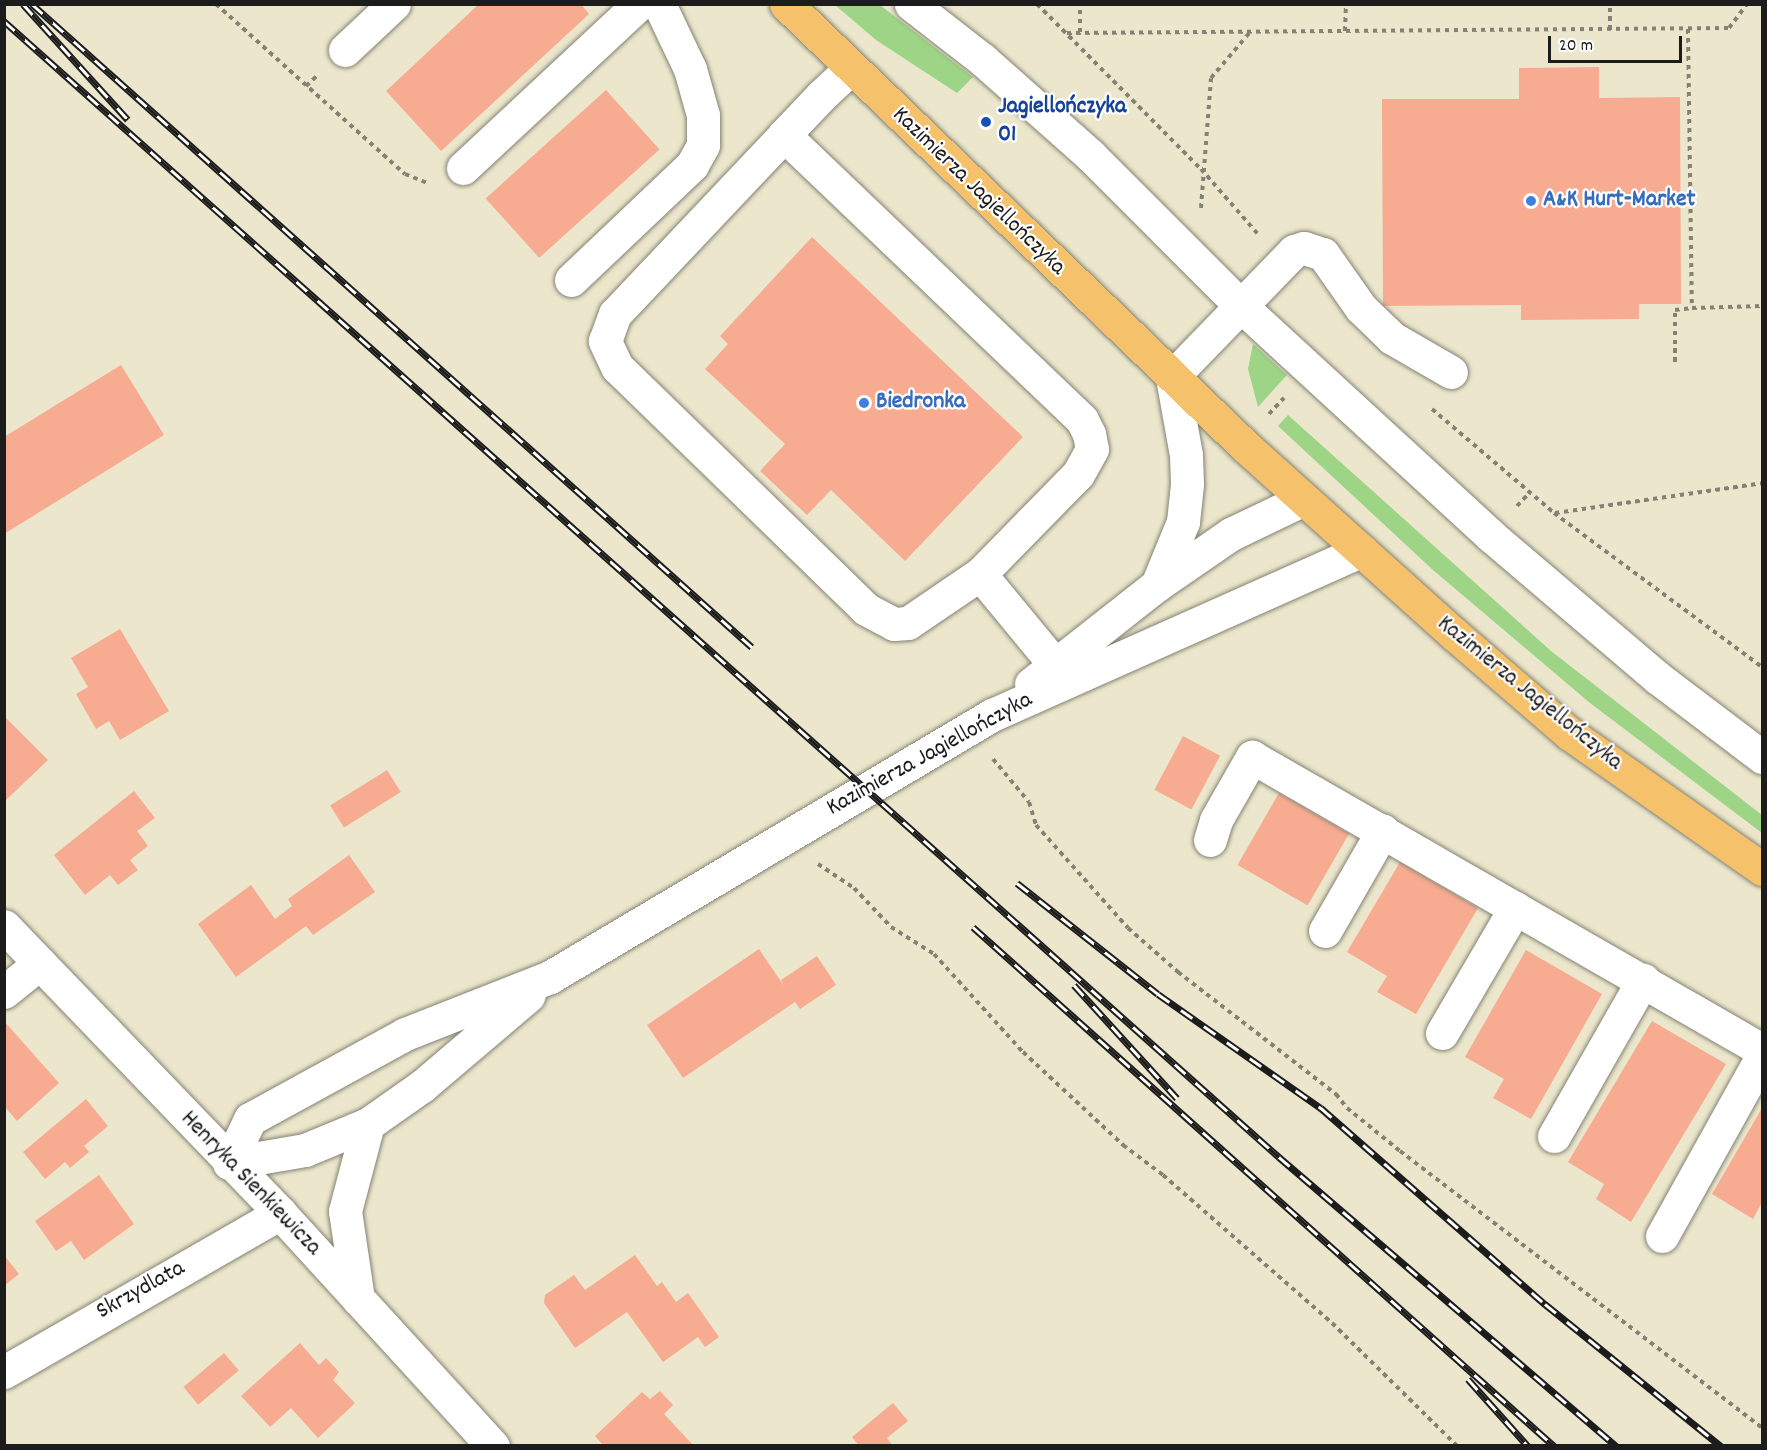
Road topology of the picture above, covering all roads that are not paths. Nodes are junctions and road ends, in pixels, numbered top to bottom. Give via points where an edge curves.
1 (394, 4) edge
2 (639, 4) edge
3 (659, 4) edge
4 (786, 4) edge
5 (911, 4) edge
6 (345, 50) dead end
7 (850, 69) junction
8 (784, 135) junction
9 (463, 168) road end
10 (571, 280) dead end
11 (1240, 305) junction
12 (1451, 372) dead end
13 (1172, 377) junction
14 (1302, 500) junction
15 (1361, 551) junction
16 (980, 574) junction
17 (1157, 585) junction
18 (1055, 665) junction
19 (992, 715) junction
20 (1762, 757) edge
21 (1383, 830) junction
22 (1210, 840) dead end
23 (1762, 869) edge
24 (1515, 908) junction
25 (4, 926) edge
26 (1325, 931) dead end
27 (40, 963) junction
28 (550, 977) junction
29 (1643, 980) junction
30 (4, 992) edge
31 (1442, 1034) dead end
32 (1762, 1050) edge
33 (1762, 1056) edge
34 (368, 1124) junction
35 (1554, 1136) dead end
36 (229, 1162) junction
37 (280, 1213) junction
38 (1662, 1236) dead end
39 (358, 1299) junction
40 (4, 1372) edge
41 (494, 1446) edge

1 - 6 street
2 - 9 street
3 - 10 street via 690,69 703,116 703,145 692,165
4 - 7 main road, Kazimierza Jagiellończyka
5 - 11 street via 983,60 1090,155
7 - 8 street
7 - 13 main road, Kazimierza Jagiellończyka
8 - 16 street via 1082,420 1089,434 1092,449 1078,474
8 - 16 street via 615,314 607,327 608,355 878,619 908,623
11 - 12 street via 1294,251 1304,248 1323,254 1361,308 1392,339
11 - 13 street
11 - 20 street via 1491,536 1658,678
13 - 14 main road, Kazimierza Jagiellończyka
13 - 17 street via 1186,455 1187,484 1183,522
14 - 15 main road, Kazimierza Jagiellończyka
14 - 17 street via 1231,534
15 - 19 street, Kazimierza Jagiellończyka
15 - 23 main road, Kazimierza Jagiellończyka via 1570,734
16 - 18 street
17 - 18 street
18 - 19 street
19 - 28 street, Kazimierza Jagiellończyka
21 - 22 street via 1252,757 1216,820
21 - 24 street
21 - 26 street
24 - 29 street
24 - 31 street
25 - 27 street, Henryka Sienkiewicza
27 - 30 street
27 - 36 street, Henryka Sienkiewicza
28 - 34 street, Kazimierza Jagiellończyka via 422,1086
28 - 36 street, Kazimierza Jagiellończyka via 405,1034 250,1119
29 - 32 street
29 - 35 street
33 - 38 street
34 - 36 street, Kazimierza Jagiellończyka via 304,1150
34 - 39 street via 345,1211
36 - 37 street, Henryka Sienkiewicza
37 - 39 street, Henryka Sienkiewicza
37 - 40 street, Skrzydlata
39 - 41 street, Henryka Sienkiewicza

